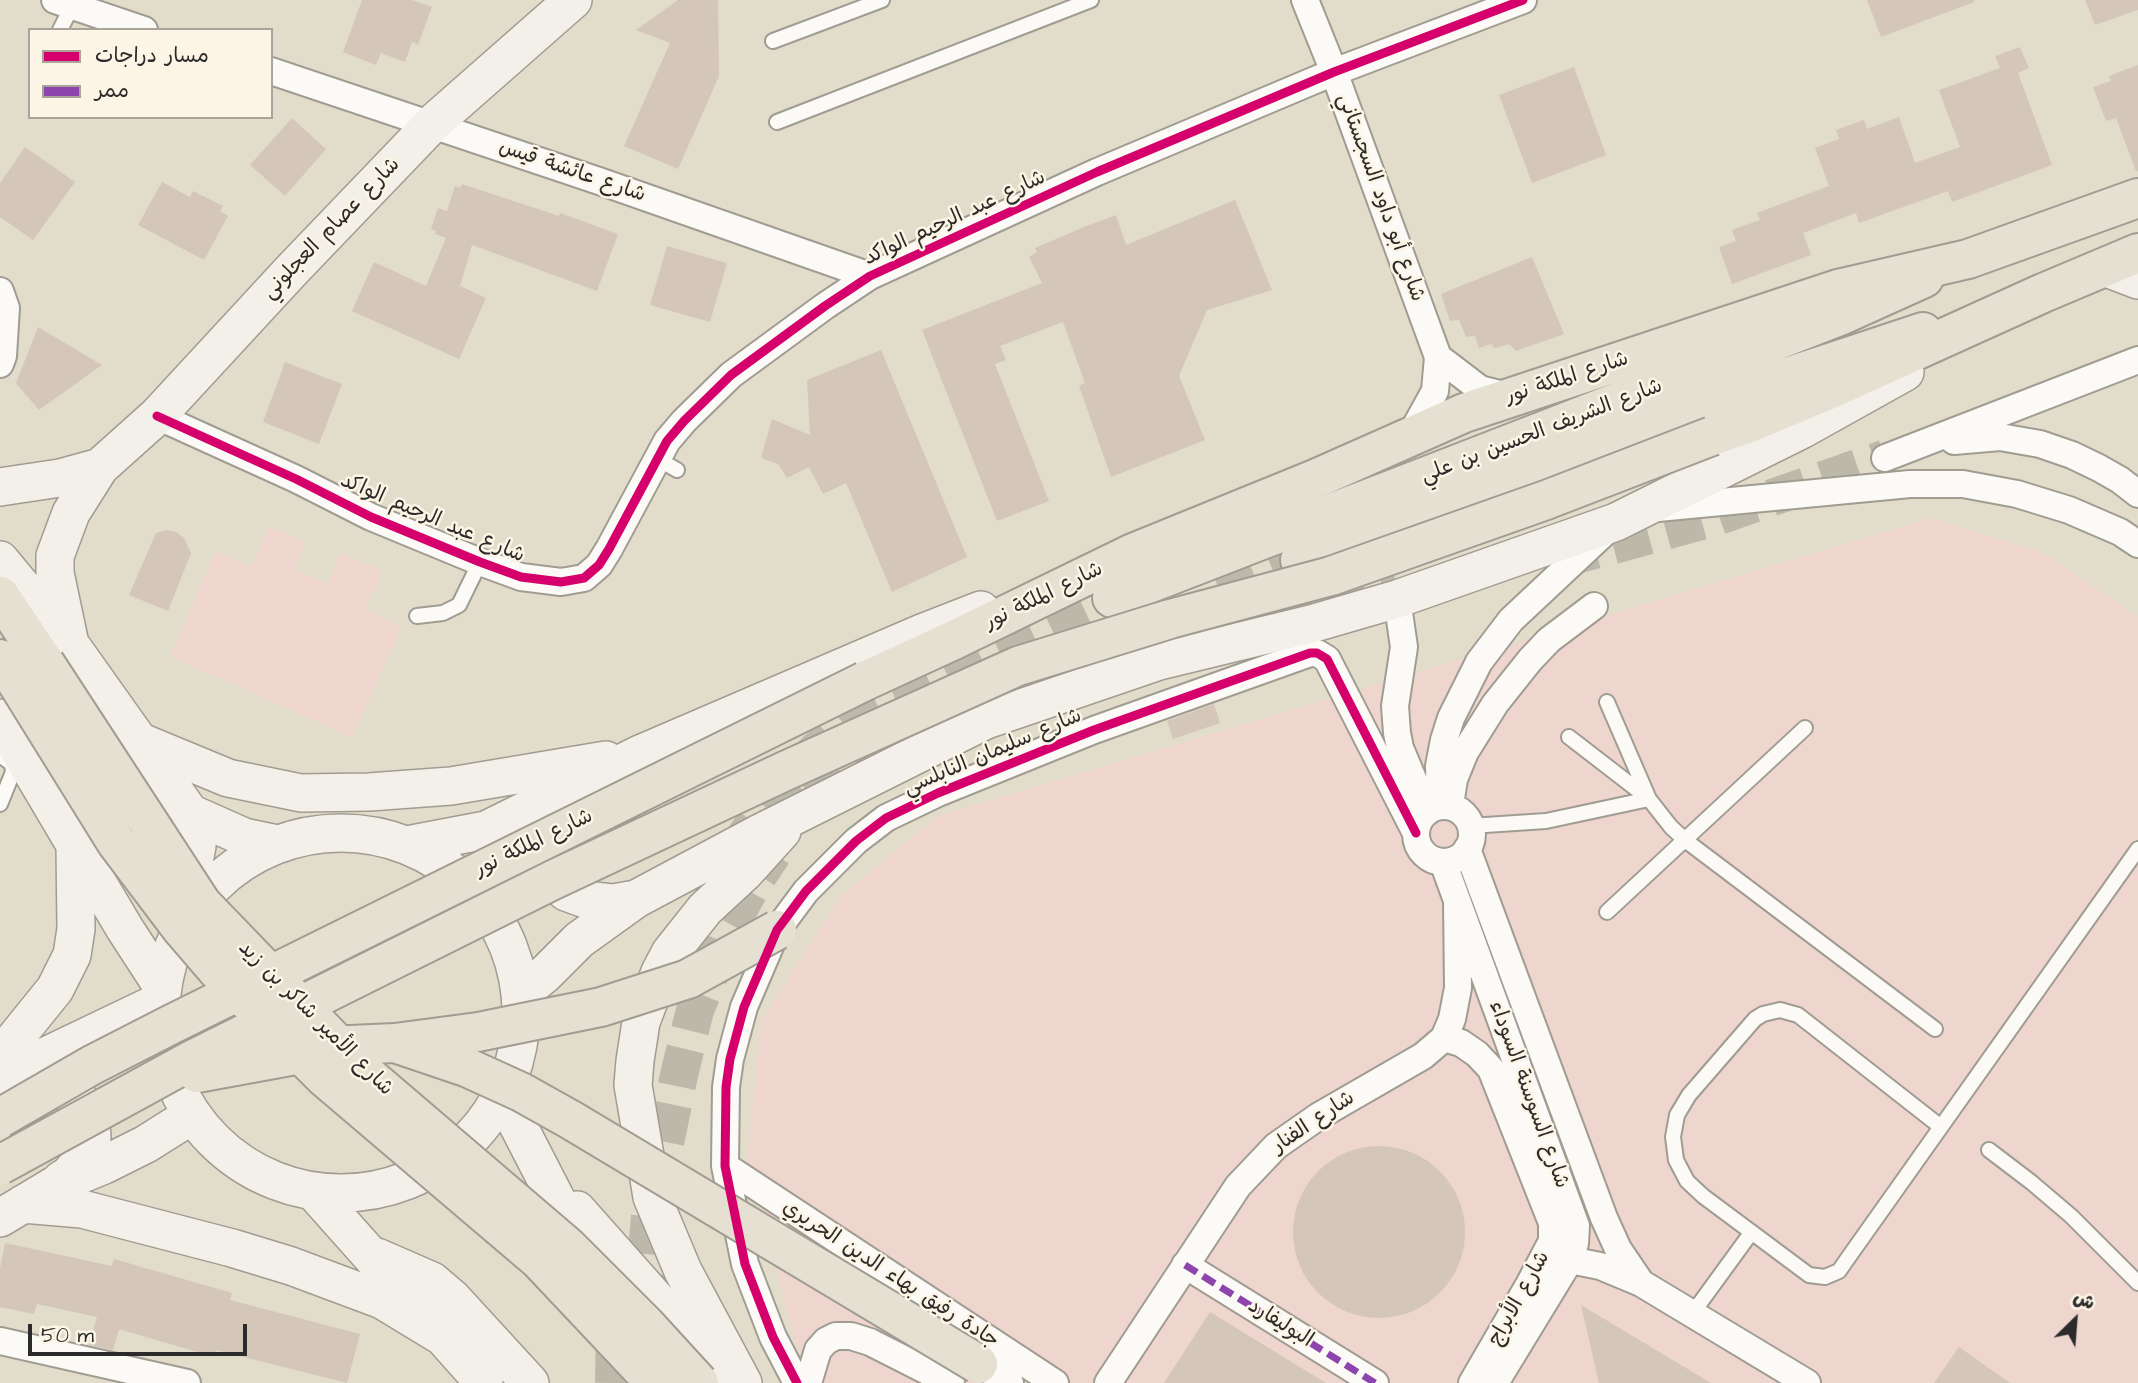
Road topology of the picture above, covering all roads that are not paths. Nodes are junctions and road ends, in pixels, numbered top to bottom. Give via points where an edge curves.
1 (573, 0) edge
2 (882, 0) edge
3 (1091, 0) edge
4 (1305, 0) edge
5 (1523, 0) edge
6 (64, 3) edge
7 (61, 28) edge
8 (138, 28) edge
9 (773, 41) dead end
10 (273, 72) edge
11 (1334, 72) junction
12 (778, 122) dead end
13 (432, 124) junction
14 (2138, 198) edge
15 (1968, 259) junction
16 (2127, 266) edge
17 (870, 276) junction
18 (2048, 290) junction
19 (0, 291) edge
20 (1438, 357) junction
21 (2138, 360) edge
22 (0, 364) edge
23 (1513, 397) junction
24 (157, 416) junction
25 (1409, 438) junction
26 (100, 467) junction
27 (0, 486) edge
28 (2138, 494) edge
29 (1631, 515) junction
30 (2138, 544) edge
31 (1133, 553) junction
32 (1300, 560) tunnel mouth
33 (0, 561) edge
34 (480, 562) junction
35 (0, 596) edge
36 (1112, 598) tunnel mouth
37 (1397, 599) junction
38 (1594, 606) dead end
39 (417, 616) dead end
40 (33, 662) edge
41 (1607, 702) dead end
42 (0, 718) edge
43 (1805, 728) dead end
44 (1569, 737) dead end
45 (141, 742) junction
46 (0, 755) edge
47 (638, 755) junction
48 (578, 787) junction
49 (1649, 799) junction
50 (0, 804) edge
51 (190, 813) junction
52 (798, 813) junction
53 (1433, 815) junction
54 (1469, 838) junction
55 (1685, 840) junction
56 (278, 844) junction
57 (407, 845) junction
58 (2138, 849) edge
59 (83, 858) junction
60 (1444, 862) junction
61 (636, 899) junction
62 (1457, 902) junction
63 (1607, 912) dead end
64 (777, 930) junction
65 (522, 993) junction
66 (162, 994) junction
67 (1935, 1029) dead end
68 (1444, 1038) junction
69 (395, 1043) junction
70 (0, 1057) edge
71 (0, 1079) edge
72 (153, 1081) junction
73 (503, 1096) junction
74 (192, 1115) junction
75 (0, 1118) edge
76 (1941, 1127) junction
77 (1989, 1150) dead end
78 (0, 1165) edge
79 (540, 1166) junction
80 (725, 1166) junction
81 (55, 1185) junction
82 (314, 1192) junction
83 (11, 1211) edge
84 (1751, 1233) junction
85 (366, 1253) junction
86 (1570, 1260) junction
87 (1185, 1265) junction
88 (1640, 1283) junction
89 (2138, 1283) edge
90 (1692, 1314) junction
91 (443, 1337) junction
92 (0, 1341) edge
93 (979, 1377) edge
94 (187, 1383) edge
95 (484, 1383) edge
96 (530, 1383) edge
97 (646, 1383) edge
98 (655, 1383) edge
99 (699, 1383) edge
100 (731, 1383) edge
101 (743, 1383) edge
102 (797, 1383) edge
103 (807, 1383) edge
104 (1055, 1383) edge
105 (1108, 1383) edge
106 (1375, 1383) edge
107 (1472, 1383) edge
108 (1495, 1383) edge
109 (1807, 1383) edge

1 - 13 main road, شارع عصام العجلوني
2 - 9 lane
3 - 12 lane
4 - 11 street, شارع أبو داود السجستاني
5 - 11 street, شارع عبد الرحيم الواكد
6 - 7 lane
6 - 8 street
10 - 13 street, شارع عائشة قيس
11 - 17 street, شارع عبد الرحيم الواكد via 1097,172
11 - 20 street, شارع أبو داود السجستاني
13 - 17 street, شارع عائشة قيس
13 - 24 main road, شارع عصام العجلوني
14 - 15 main road, شارع الملكة نور
15 - 23 main road, شارع الملكة نور via 1838,289
15 - 36 main road, شارع الشريف الحسين بن علي via 1842,315
16 - 18 main road, شارع الملكة نور
17 - 34 street, شارع عبد الرحيم الواكد via 731,375 684,421 667,441 668,465 584,580 521,577
18 - 29 main road via 1801,430
18 - 32 main road, شارع الشريف الحسين بن علي via 1748,390
18 - 72 main road, شارع الملكة نور, bridge via 1831,389 1546,500 1331,576 1018,666 553,880
19 - 22 street via 6,308
20 - 23 street via 1480,389
20 - 25 street via 1435,391
21 - 28 street via 1885,458 1955,440 2000,437 2040,443 2072,455
23 - 25 main road, شارع الملكة نور
24 - 26 main road, شارع عصام العجلوني
24 - 34 street, شارع عبد الرحيم الواكد via 371,517
25 - 31 main road, شارع الملكة نور
26 - 27 main road, شارع عصام العجلوني
26 - 40 main road, شارع عصام العجلوني via 71,513 55,556
29 - 30 street via 1910,484 1963,484 2069,510
29 - 37 main road
29 - 53 street via 1511,620 1479,662 1444,740
31 - 47 main road via 922,633
31 - 75 main road, شارع الملكة نور, bridge via 196,1012
33 - 40 main road
34 - 39 lane via 459,605 443,613
35 - 40 main road, شارع الأمير شاكر بن زيد
37 - 52 main road via 1159,661 986,720
37 - 53 street via 1404,647 1395,706 1397,733
38 - 53 street via 1549,640 1495,704
40 - 45 main road
40 - 98 main road, شارع الأمير شاكر بن زيد, bridge via 116,842 218,971 324,1077 539,1260
40 - 99 main road, شارع الأمير شاكر بن زيد, bridge via 202,904 244,950 367,1075 568,1247
41 - 49 lane
42 - 59 main road
43 - 55 lane
44 - 49 lane
45 - 47 main road via 228,778 301,793 451,786
45 - 51 main road
46 - 50 lane via 12,764 13,772
47 - 48 main road
48 - 57 main road via 486,830
48 - 61 main road via 558,803 548,822 542,842 550,877 566,892 588,900 613,903
49 - 54 lane
49 - 55 lane
51 - 56 main road via 244,837
51 - 59 main road via 197,846 193,867 181,884 164,896 143,901 122,898 104,887
52 - 61 main road
52 - 101 main road via 705,909 670,953 641,1022 635,1061 633,1085 652,1197 683,1271
53 - 54 street via 1466,817
53 - 60 street via 1421,850
53 - 64 street, شارع سليمان النابلسي via 1327,659 1310,653 1094,730 887,818 856,841 806,891
54 - 60 street via 1461,856
54 - 88 street, شارع السوسنة السوداء via 1604,1219
55 - 63 lane
55 - 67 lane
56 - 57 main road via 310,835 343,833
56 - 66 main road via 236,866 201,899 176,940
57 - 65 main road via 442,864 480,899 513,955
58 - 76 lane
59 - 66 main road
59 - 70 main road via 72,955 55,989
60 - 62 street, شارع السوسنة السوداء
61 - 65 main road via 579,940
62 - 68 street via 1458,988
62 - 86 street, شارع السوسنة السوداء via 1574,1218 1576,1234
64 - 69 main road, bridge via 688,979 635,997 478,1032
64 - 80 street, شارع سليمان النابلسي via 744,1007 730,1059
65 - 73 main road via 518,1051
66 - 71 main road
66 - 74 main road via 166,1060
68 - 87 street, شارع الفنار via 1423,1056 1276,1146 1238,1186
68 - 107 street, شارع الأبراج via 1461,1043 1490,1069 1552,1223 1552,1241
69 - 72 main road, bridge via 305,1051
69 - 93 main road, bridge via 466,1067 571,1120
71 - 81 main road via 66,1092 80,1100 90,1115 92,1137 85,1156
72 - 78 main road, شارع الملكة نور, bridge
73 - 79 main road
73 - 82 main road via 470,1142 425,1174 371,1192
74 - 81 main road via 146,1144
74 - 82 main road via 216,1143 245,1166 279,1183
76 - 84 lane via 1839,1270 1825,1277 1809,1275
76 - 84 lane via 1798,1015 1780,1010 1763,1014 1689,1095 1677,1115 1672,1137 1686,1181
77 - 89 lane via 2071,1216
79 - 97 main road
79 - 100 main road
80 - 102 street, شارع سليمان النابلسي via 745,1264 773,1337
80 - 104 street, جادة رفيق بهاء الدين الحريري
81 - 83 main road
82 - 85 main road
83 - 91 main road via 82,1209 232,1248 382,1300
84 - 90 lane
85 - 91 main road
85 - 96 main road via 432,1281
86 - 88 street, شارع السوسنة السوداء via 1600,1266
86 - 108 street, شارع الأبراج
87 - 105 street, شارع الفنار
87 - 106 street, البوليفارد
88 - 90 street, شارع السوسنة السوداء
90 - 109 street, شارع السوسنة السوداء
91 - 95 main road
92 - 94 street
93 - 103 street via 850,1336 836,1336 818,1350

